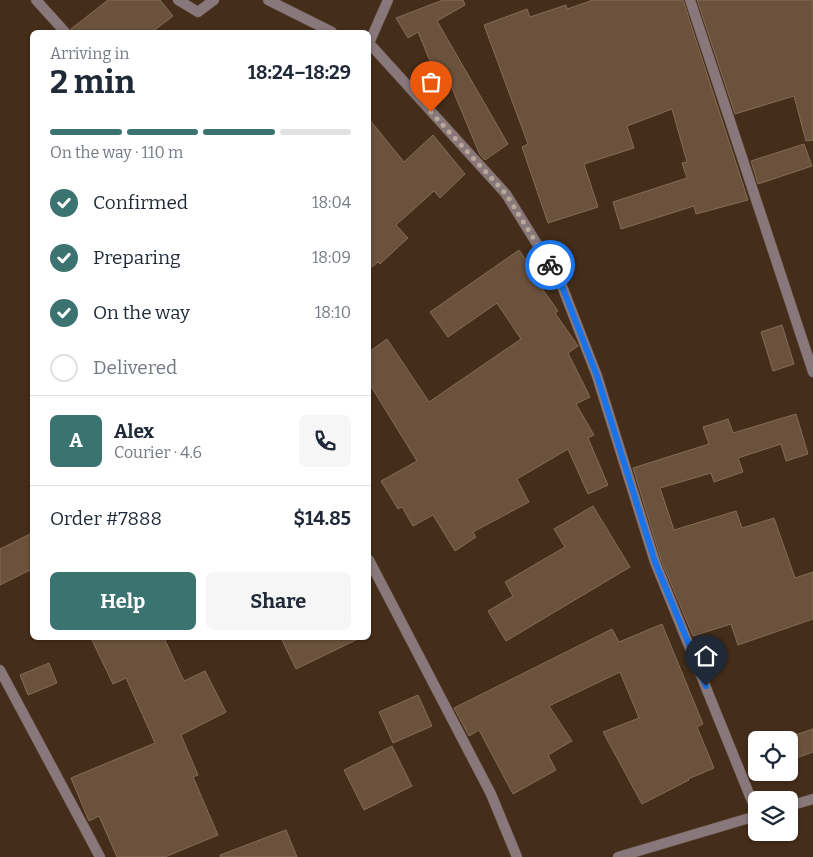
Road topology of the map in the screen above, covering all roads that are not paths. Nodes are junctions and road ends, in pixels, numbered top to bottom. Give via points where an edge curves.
1 (36, 0) edge
2 (178, 0) edge
3 (214, 0) edge
4 (268, 0) edge
5 (388, 0) edge
6 (690, 0) edge
7 (63, 30) edge
8 (328, 30) edge
9 (371, 38) edge
10 (371, 45) edge
11 (813, 372) edge
12 (371, 564) edge
13 (0, 670) edge
14 (748, 791) edge
15 (813, 799) edge
16 (798, 803) edge
17 (748, 818) edge
18 (100, 857) edge
19 (518, 857) edge
20 (618, 857) edge

1 - 7 street
2 - 3 street via 198,12
4 - 8 street
5 - 9 street
6 - 11 street
10 - 14 street via 506,194 560,281 597,376 655,562
12 - 19 street via 491,794
13 - 18 street
15 - 16 street
17 - 20 street

